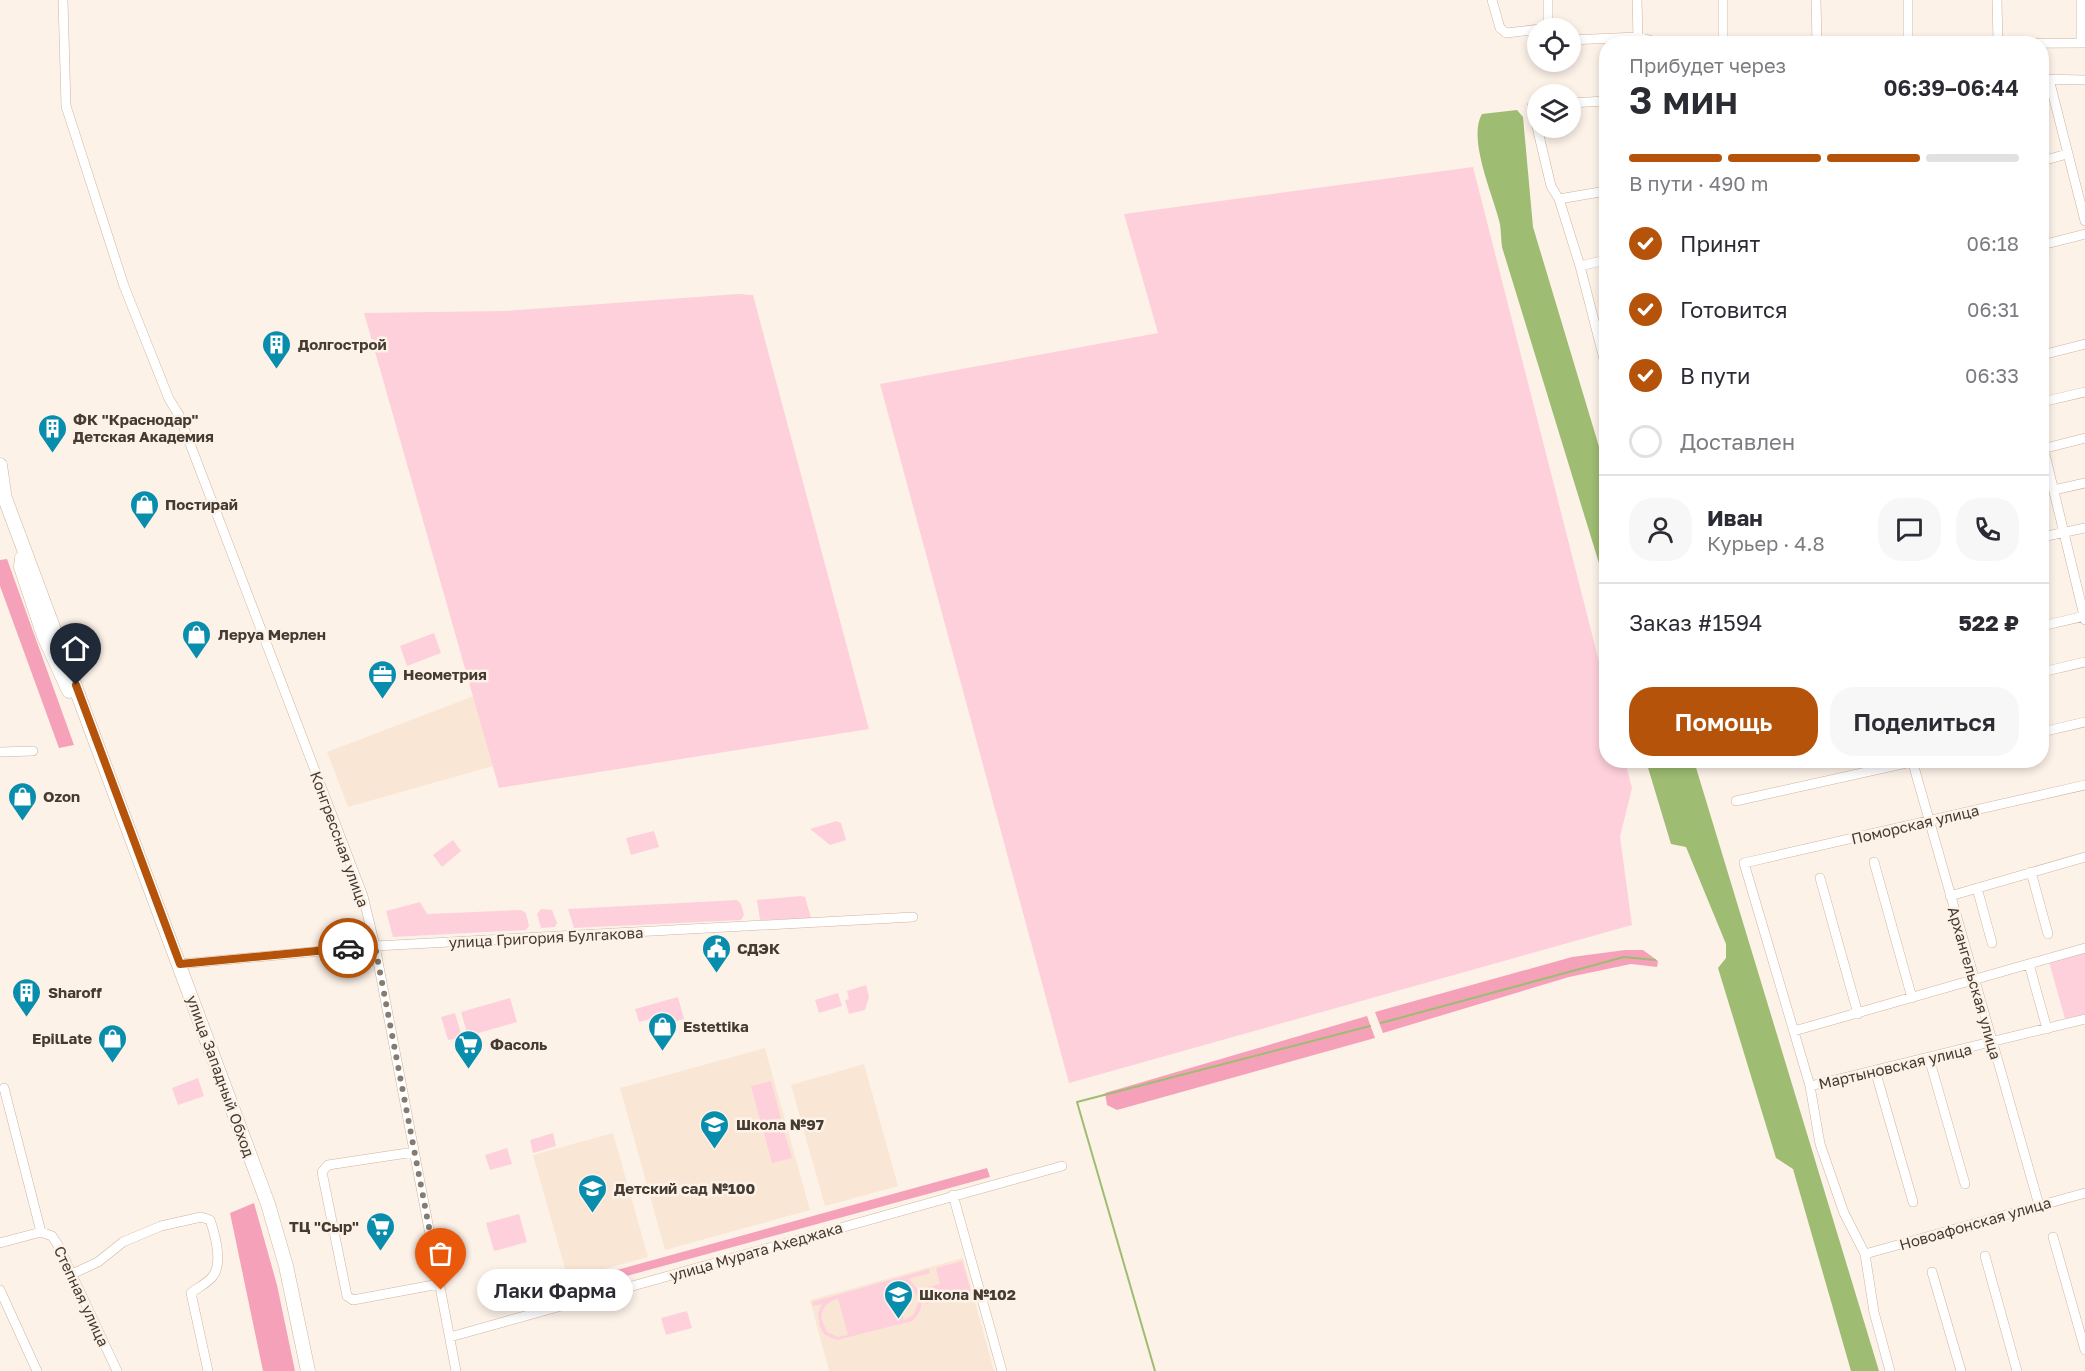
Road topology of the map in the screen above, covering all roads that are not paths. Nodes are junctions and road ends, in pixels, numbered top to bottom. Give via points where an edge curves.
1 (63, 0) edge
2 (1492, 0) edge
3 (1548, 0) edge
4 (1637, 0) edge
5 (1723, 0) edge
6 (1816, 0) edge
7 (1908, 0) edge
8 (1997, 0) edge
9 (2081, 0) edge
10 (1548, 18) edge
11 (1527, 30) edge
12 (1638, 36) edge
13 (1723, 36) edge
14 (1817, 36) edge
15 (1908, 36) edge
16 (1998, 36) edge
17 (1599, 39) edge
18 (1581, 40) edge
19 (2049, 43) edge
20 (2083, 43) edge
21 (2049, 79) edge
22 (2085, 80) edge
23 (2049, 93) edge
24 (1599, 101) edge
25 (1581, 102) edge
26 (1541, 138) edge
27 (2067, 154) junction
28 (2049, 158) edge
29 (1599, 192) edge
30 (1559, 199) junction
31 (2085, 221) edge
32 (2085, 234) edge
33 (2049, 243) edge
34 (1599, 262) edge
35 (1580, 266) junction
36 (1599, 340) edge
37 (2085, 344) edge
38 (2049, 353) edge
39 (2085, 392) edge
40 (2049, 400) edge
41 (2085, 438) edge
42 (2049, 445) edge
43 (0, 465) edge
44 (2049, 472) edge
45 (2085, 483) edge
46 (2054, 490) junction
47 (1, 493) edge
48 (2085, 528) edge
49 (2065, 532) junction
50 (2049, 535) edge
51 (2085, 617) edge
52 (2049, 625) edge
53 (2085, 662) edge
54 (2049, 670) edge
55 (2085, 722) edge
56 (2049, 730) edge
57 (33, 751) dead end
58 (0, 752) edge
59 (1883, 768) edge
60 (1916, 768) edge
61 (2085, 785) edge
62 (1736, 801) dead end
63 (1929, 821) junction
64 (2085, 857) edge
65 (1874, 862) dead end
66 (2031, 872) junction
67 (1820, 878) dead end
68 (1977, 888) junction
69 (1950, 896) junction
70 (913, 917) dead end
71 (2048, 934) dead end
72 (1992, 943) dead end
73 (375, 946) junction
74 (2085, 948) edge
75 (180, 964) junction
76 (2028, 964) junction
77 (1974, 980) junction
78 (1912, 998) junction
79 (1858, 1014) junction
80 (2085, 1019) edge
81 (2047, 1029) junction
82 (1794, 1031) junction
83 (1991, 1043) junction
84 (1929, 1058) junction
85 (1875, 1070) junction
86 (1810, 1086) junction
87 (4, 1088) dead end
88 (414, 1152) junction
89 (1062, 1166) dead end
90 (1965, 1184) dead end
91 (2085, 1193) edge
92 (953, 1195) junction
93 (1913, 1202) dead end
94 (2039, 1205) junction
95 (41, 1232) junction
96 (2053, 1238) dead end
97 (0, 1241) edge
98 (1865, 1254) junction
99 (1985, 1256) dead end
100 (1932, 1272) dead end
101 (72, 1274) junction
102 (440, 1284) junction
103 (0, 1290) edge
104 (450, 1337) junction
105 (2085, 1350) edge
106 (37, 1371) edge
107 (117, 1371) edge
108 (208, 1371) edge
109 (301, 1371) edge
110 (310, 1371) edge
111 (456, 1371) edge
112 (1002, 1371) edge
113 (1890, 1371) edge
114 (1961, 1371) edge
115 (2017, 1371) edge

1 - 73 street, Конгрессная улица via 66,106 124,286 179,415 354,869
2 - 11 street via 1500,28 1506,33
3 - 10 street
4 - 12 street
5 - 13 street
6 - 14 street
7 - 15 street
8 - 16 street
9 - 20 street
17 - 18 street
19 - 20 street
21 - 22 street
23 - 27 street
24 - 25 street
26 - 30 street via 1551,186
27 - 28 street
27 - 31 street
29 - 30 street
30 - 35 street
32 - 33 street
34 - 35 street
35 - 36 street
37 - 38 street
39 - 40 street
41 - 42 street
43 - 47 highway via 4,484
44 - 46 street
45 - 46 street
46 - 49 street
47 - 75 highway, улица Западный Обход
47 - 109 highway, улица Западный Обход via 75,706 225,1100 279,1266
48 - 49 street
49 - 50 street
49 - 51 street
51 - 52 street
53 - 54 street
55 - 56 street
57 - 58 street
59 - 62 street
60 - 63 street, Архангельская улица
61 - 63 street, Поморская улица
63 - 69 street, Архангельская улица
63 - 82 street, Поморская улица via 1744,863
64 - 66 street
65 - 78 street
66 - 68 street
66 - 71 street
67 - 79 street
68 - 69 street
68 - 72 street
69 - 77 street, Архангельская улица
70 - 73 street, улица Григория Булгакова
73 - 75 street, улица Григория Булгакова
73 - 88 street, Конгрессная улица
74 - 76 street
75 - 110 highway, улица Западный Обход via 278,1237
76 - 77 street
76 - 81 street
77 - 78 street
77 - 83 street, Архангельская улица
78 - 79 street
79 - 82 street
80 - 81 street, Мартыновская улица
81 - 83 street, Мартыновская улица
82 - 86 street
83 - 84 street, Мартыновская улица
83 - 94 street, Архангельская улица
84 - 85 street, Мартыновская улица
84 - 90 street
85 - 86 street, Мартыновская улица
85 - 93 street
86 - 98 street via 1820,1144 1831,1179
87 - 95 street, Степная улица
88 - 102 street, Конгрессная улица
88 - 102 street via 328,1165 322,1172 350,1299
89 - 92 street, улица Мурата Ахеджака
91 - 94 street, Новоафонская улица
92 - 104 street, улица Мурата Ахеджака
92 - 112 street
94 - 98 street, Новоафонская улица
95 - 97 street
95 - 101 street, Степная улица via 52,1236
96 - 105 street
98 - 113 street via 1874,1312
99 - 115 street
100 - 114 street
101 - 107 street, Степная улица
101 - 108 street via 98,1262 123,1242 161,1226 201,1217 210,1220 217,1265 214,1276 191,1293
102 - 104 street, Конгрессная улица
103 - 106 street
104 - 111 street, Конгрессная улица

